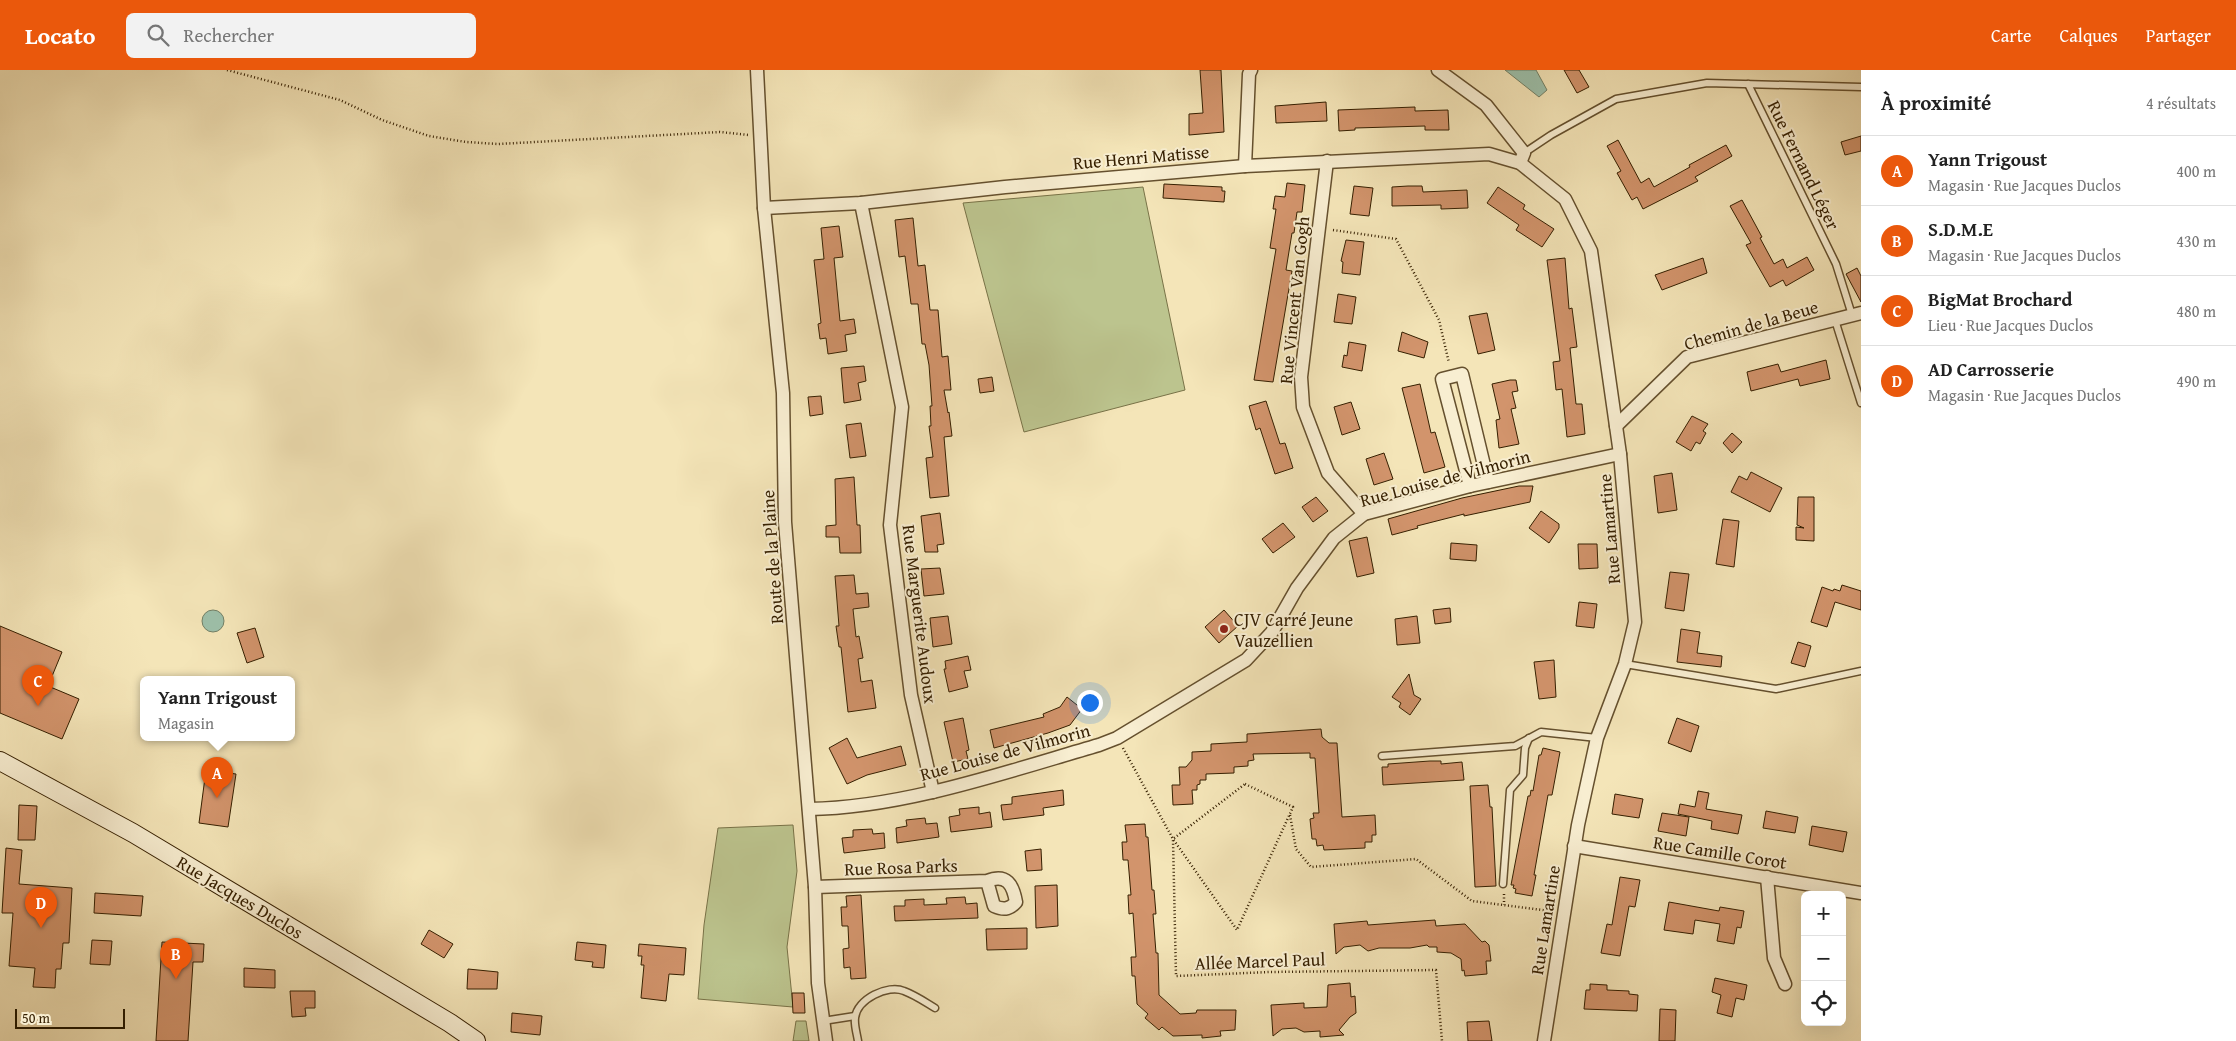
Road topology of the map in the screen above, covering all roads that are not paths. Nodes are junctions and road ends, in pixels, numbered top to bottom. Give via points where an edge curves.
1 (756, 70) edge
2 (1251, 70) edge
3 (1438, 70) edge
4 (1748, 84) junction
5 (1861, 87) edge
6 (1522, 158) junction
7 (1327, 161) junction
8 (1245, 166) junction
9 (861, 204) junction
10 (764, 208) junction
11 (1857, 314) edge
12 (1835, 320) junction
13 (1861, 403) edge
14 (1616, 426) junction
15 (1620, 454) junction
16 (1488, 482) junction
17 (1470, 486) junction
18 (1364, 514) junction
19 (1624, 664) junction
20 (1861, 671) edge
21 (1530, 737) junction
22 (1597, 738) junction
23 (1382, 756) dead end
24 (0, 761) edge
25 (933, 792) junction
26 (809, 809) junction
27 (1574, 846) junction
28 (1766, 877) junction
29 (987, 881) dead end
30 (1503, 884) dead end
31 (815, 887) junction
32 (1861, 893) edge
33 (1785, 984) dead end
34 (935, 1008) dead end
35 (855, 1016) junction
36 (823, 1021) junction
37 (476, 1041) edge
38 (826, 1041) edge
39 (858, 1041) edge
40 (1544, 1041) edge

1 - 10 street, Route de la Plaine
2 - 8 street via 1248,74
3 - 6 street, Rue Lamartine via 1486,105
4 - 5 lane, Rue Fernand Léger
4 - 6 lane, Rue Fernand Léger via 1707,83 1616,99 1552,135
4 - 11 lane, Rue Fernand Léger
6 - 7 street, Rue Henri Matisse via 1489,154
6 - 14 street, Rue Lamartine via 1565,199 1591,250
7 - 8 street, Rue Henri Matisse
7 - 18 street, Rue Vincent Van Gogh via 1301,377 1303,407 1328,473
8 - 9 street, Rue Henri Matisse via 1004,187
9 - 10 street, Rue Henri Matisse
9 - 25 street, Rue Marguerite Audoux via 902,407 890,525 911,695
10 - 26 street, Route de la Plaine via 783,393 785,522
11 - 12 street, Chemin de la Beue
12 - 13 lane
12 - 14 street, Chemin de la Beue via 1687,357
14 - 15 street, Rue Lamartine
15 - 16 street, Rue Louise de Vilmorin
15 - 19 street, Rue Lamartine via 1635,622
16 - 17 street, Rue Louise de Vilmorin
16 - 17 street via 1462,374 1452,376 1442,379
17 - 18 street, Rue Louise de Vilmorin
18 - 25 street, Rue Louise de Vilmorin via 1334,538 1297,588 1272,632 1246,660 1118,738
19 - 20 lane via 1776,689
19 - 22 street, Rue Lamartine
21 - 22 lane via 1541,732
21 - 23 lane via 1515,746
21 - 30 lane via 1525,748 1523,775 1510,790
22 - 27 street, Rue Lamartine
24 - 37 street, Rue Jacques Duclos via 133,833
25 - 26 street, Rue Louise de Vilmorin via 837,809
26 - 31 street, Route de la Plaine
27 - 28 street, Rue Camille Corot
27 - 40 street, Rue Lamartine
28 - 32 street, Rue Camille Corot
28 - 33 street via 1774,958
29 - 31 street, Rue Rosa Parks
31 - 36 street, Route de la Plaine via 818,983
34 - 35 lane via 903,990 892,989 876,993
35 - 36 lane
35 - 39 lane
36 - 38 street, Route de la Plaine

